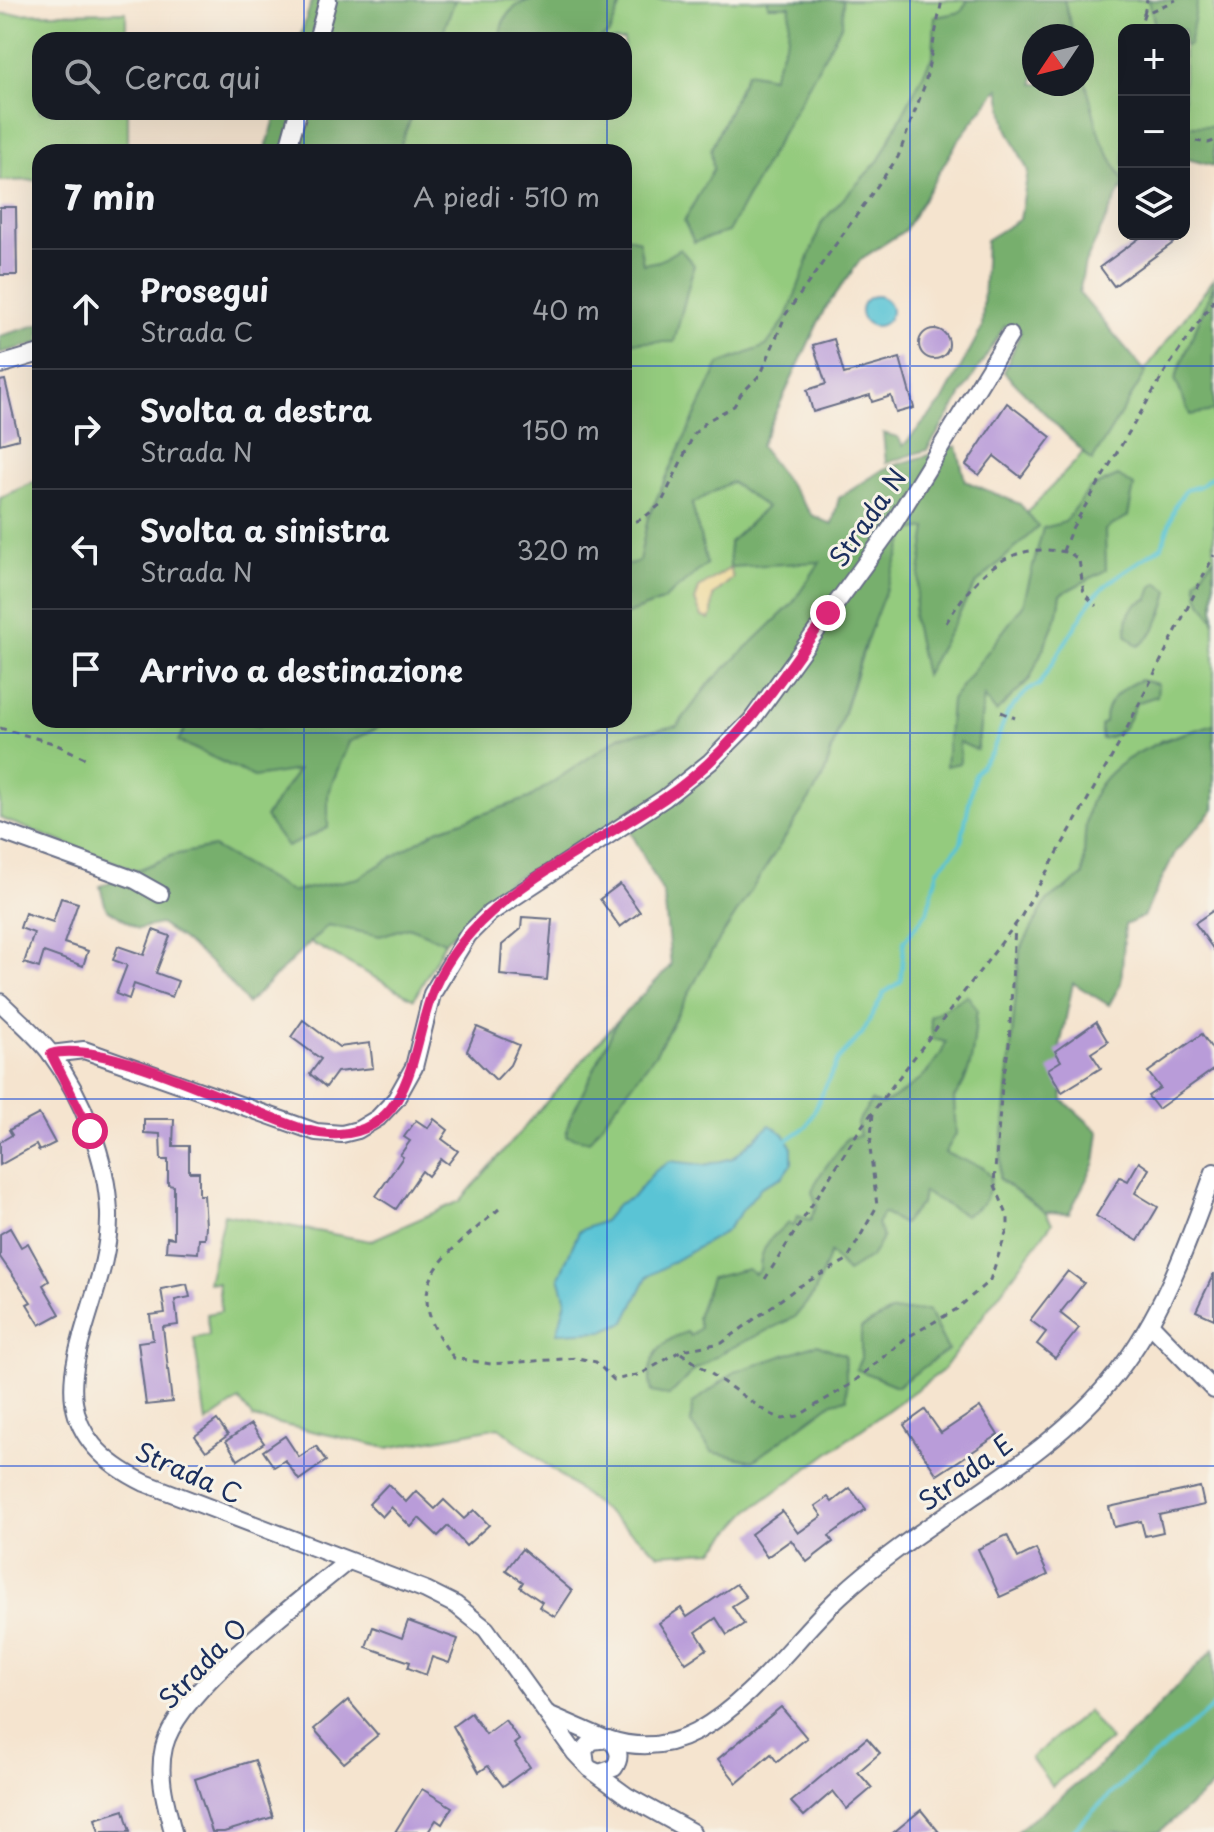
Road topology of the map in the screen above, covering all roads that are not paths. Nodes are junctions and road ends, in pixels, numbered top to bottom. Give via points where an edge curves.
1 (328, 0) edge
2 (319, 32) edge
3 (296, 120) edge
4 (289, 144) edge
5 (1010, 335) dead end
6 (32, 355) edge
7 (0, 365) edge
8 (0, 831) edge
9 (160, 894) dead end
10 (0, 1002) edge
11 (51, 1054) junction
12 (1214, 1172) edge
13 (1150, 1324) junction
14 (1214, 1390) edge
15 (348, 1561) junction
16 (547, 1713) junction
17 (606, 1739) junction
18 (663, 1743) junction
19 (615, 1766) junction
20 (590, 1768) junction
21 (627, 1796) junction
22 (173, 1832) edge
23 (692, 1832) edge

1 - 2 street
3 - 4 street
5 - 11 street, Strada N via 913,495 751,721 689,781 517,892 468,935 432,994 408,1081 373,1122 342,1134 316,1132 84,1050
6 - 7 street
8 - 9 street
10 - 11 street, Strada C
11 - 15 street, Strada C via 95,1145 108,1204 104,1259 72,1368 75,1402 90,1438 111,1462 145,1483
12 - 13 street, Strada E
13 - 14 street
13 - 18 street, Strada E via 1107,1385 1065,1427 840,1596 731,1707 695,1732
15 - 16 street, Strada C via 426,1590 472,1616
15 - 22 street, Strada O via 248,1646 177,1719 161,1761
16 - 17 street
16 - 20 street, Strada C
17 - 18 street, Strada E via 641,1747
17 - 19 street via 617,1748
17 - 20 street via 587,1745 583,1755
18 - 19 street, Strada E
19 - 20 street via 604,1773
19 - 21 street
20 - 21 street, Strada C
21 - 23 street, Strada C

